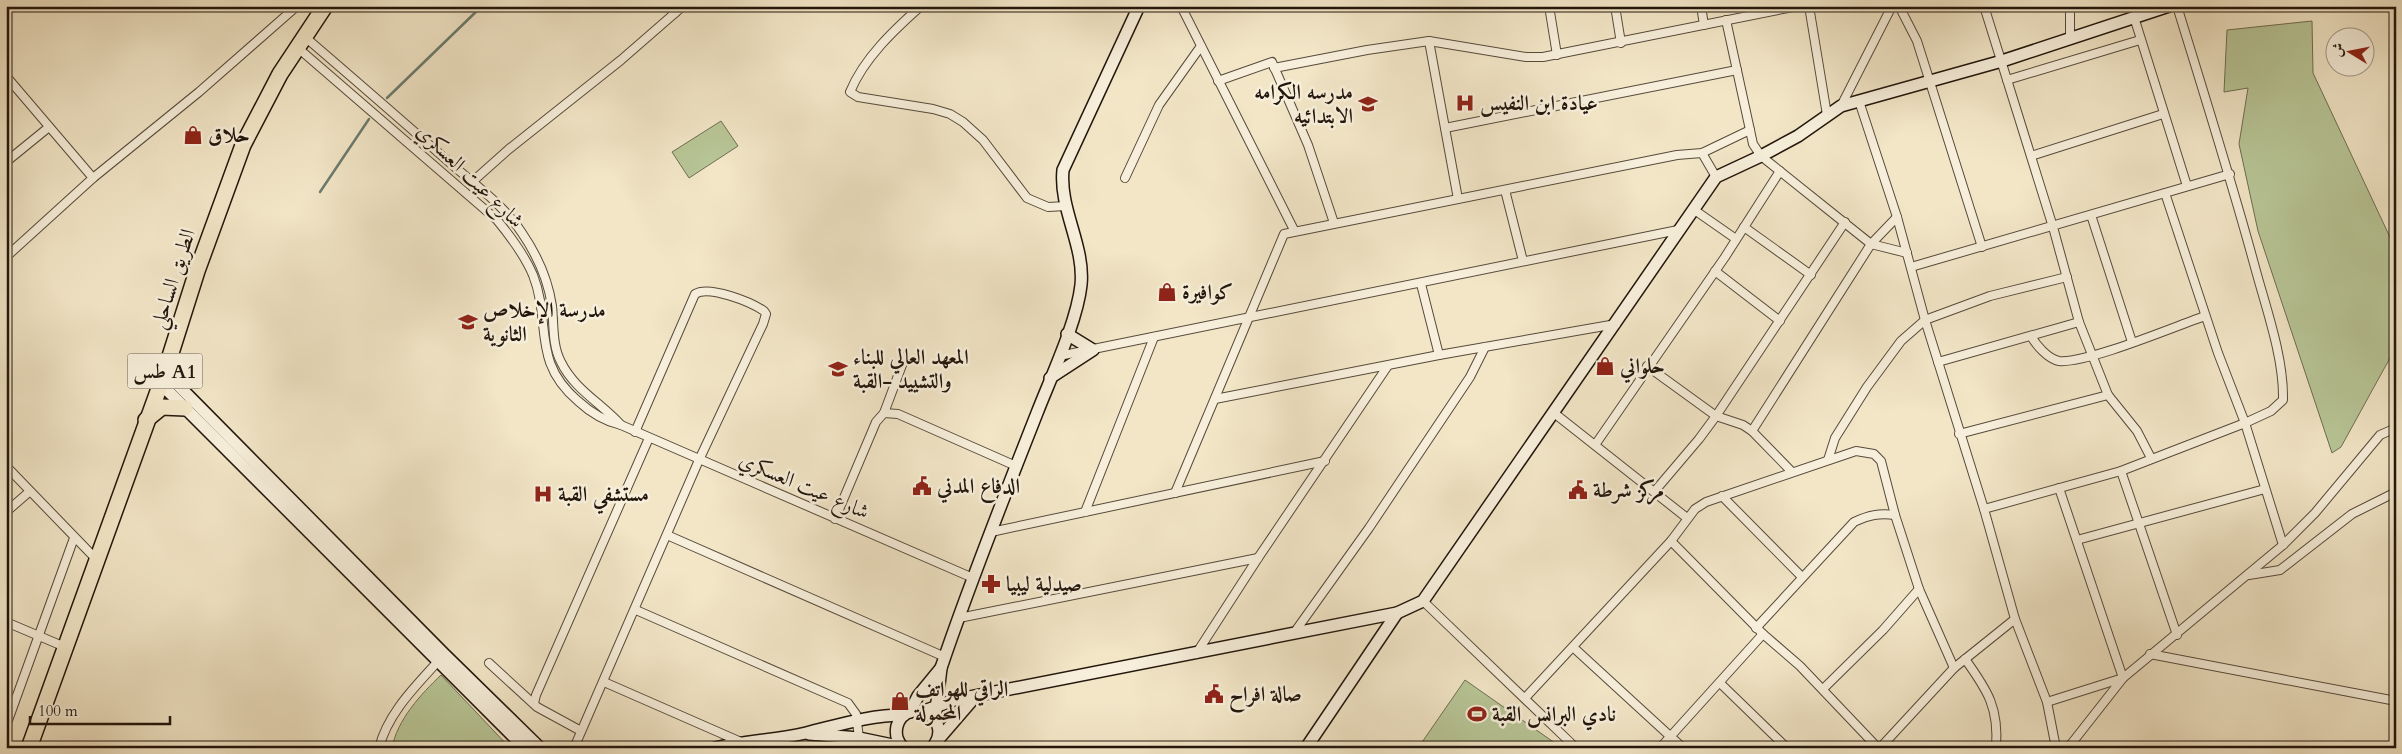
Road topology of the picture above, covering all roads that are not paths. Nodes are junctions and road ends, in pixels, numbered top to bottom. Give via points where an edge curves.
1 (297, 6) edge
2 (325, 6) edge
3 (669, 6) edge
4 (683, 6) edge
5 (921, 6) edge
6 (1139, 6) edge
7 (1181, 6) edge
8 (1549, 6) edge
9 (1615, 6) edge
10 (1701, 6) edge
11 (1798, 6) edge
12 (1809, 6) edge
13 (1892, 6) edge
14 (1899, 6) edge
15 (1984, 6) edge
16 (2070, 6) edge
17 (2168, 6) edge
18 (2177, 6) edge
19 (675, 13) junction
20 (2134, 17) junction
21 (1726, 20) junction
22 (1704, 25) junction
23 (2070, 37) junction
24 (2140, 40) junction
25 (1429, 41) junction
26 (301, 42) junction
27 (1621, 43) junction
28 (1201, 46) junction
29 (1557, 55) junction
30 (2002, 61) junction
31 (1274, 68) junction
32 (1737, 70) junction
33 (6, 76) edge
34 (2007, 80) junction
35 (1218, 81) junction
36 (1931, 83) junction
37 (1859, 101) junction
38 (1841, 106) junction
39 (2163, 114) junction
40 (1827, 115) junction
41 (49, 127) junction
42 (1445, 128) junction
43 (1750, 130) junction
44 (1702, 153) junction
45 (1761, 156) junction
46 (2030, 156) junction
47 (6, 162) edge
48 (1780, 171) junction
49 (2230, 174) junction
50 (1716, 177) junction
51 (93, 178) junction
52 (1125, 178) dead end
53 (472, 182) junction
54 (2187, 186) junction
55 (1506, 190) junction
56 (2165, 193) junction
57 (1458, 199) junction
58 (1066, 206) junction
59 (1693, 209) junction
60 (505, 213) junction
61 (2091, 216) junction
62 (1897, 217) junction
63 (497, 220) junction
64 (1845, 222) junction
65 (1334, 224) junction
66 (1744, 227) junction
67 (2053, 227) junction
68 (1294, 230) junction
69 (1678, 230) junction
70 (1736, 239) junction
71 (1871, 244) junction
72 (1982, 247) junction
73 (1907, 254) junction
74 (6, 258) edge
75 (1523, 262) junction
76 (1910, 267) junction
77 (1715, 271) junction
78 (1811, 276) junction
79 (2067, 277) junction
80 (1421, 284) junction
81 (2205, 316) junction
82 (1249, 318) junction
83 (1925, 320) junction
84 (1780, 321) junction
85 (2079, 322) junction
86 (1616, 324) junction
87 (1067, 334) junction
88 (2031, 336) junction
89 (1154, 337) junction
90 (2132, 342) junction
91 (1485, 347) junction
92 (1094, 350) junction
93 (1438, 355) junction
94 (2092, 355) junction
95 (1059, 356) junction
96 (905, 357) dead end
97 (1938, 362) junction
98 (1647, 366) junction
99 (1387, 367) junction
100 (162, 377) junction
101 (1050, 378) junction
102 (2108, 395) junction
103 (1215, 399) junction
104 (185, 408) junction
105 (884, 413) junction
106 (1554, 413) junction
107 (1716, 416) junction
108 (145, 421) junction
109 (2245, 423) junction
110 (621, 425) junction
111 (2396, 428) edge
112 (1752, 431) junction
113 (635, 432) junction
114 (1959, 434) junction
115 (649, 438) junction
116 (1595, 445) junction
117 (2151, 458) junction
118 (699, 460) junction
119 (1324, 460) junction
120 (1828, 460) junction
121 (6, 466) edge
122 (1016, 466) junction
123 (2121, 471) junction
124 (1792, 472) junction
125 (2059, 488) junction
126 (2265, 489) junction
127 (29, 492) junction
128 (1654, 492) junction
129 (2396, 492) edge
130 (1176, 493) junction
131 (1722, 496) junction
132 (1984, 509) junction
133 (6, 512) edge
134 (1085, 512) junction
135 (1895, 515) junction
136 (1687, 518) junction
137 (835, 519) junction
138 (2138, 524) junction
139 (992, 532) junction
140 (667, 535) junction
141 (74, 538) junction
142 (2077, 540) junction
143 (1671, 541) junction
144 (2283, 546) junction
145 (1258, 558) junction
146 (96, 559) junction
147 (2249, 575) junction
148 (1802, 577) junction
149 (974, 578) junction
150 (1919, 589) junction
151 (1423, 601) junction
152 (636, 610) junction
153 (1397, 613) junction
154 (958, 618) junction
155 (2015, 619) junction
156 (6, 622) edge
157 (1756, 628) junction
158 (1294, 633) junction
159 (1763, 634) junction
160 (2177, 635) junction
161 (39, 636) junction
162 (65, 647) junction
163 (1574, 648) junction
164 (1196, 654) junction
165 (2150, 654) junction
166 (441, 658) junction
167 (1966, 659) junction
168 (943, 662) junction
169 (489, 663) dead end
170 (1954, 668) junction
171 (2123, 678) junction
172 (604, 682) junction
173 (1720, 683) junction
174 (1823, 689) junction
175 (975, 697) junction
176 (1525, 698) junction
177 (2396, 701) edge
178 (2047, 702) junction
179 (534, 703) junction
180 (938, 705) junction
181 (924, 711) junction
182 (907, 714) junction
183 (935, 719) junction
184 (857, 720) junction
185 (6, 726) edge
186 (581, 730) junction
187 (805, 733) junction
188 (1671, 736) junction
189 (859, 738) junction
190 (741, 742) junction
191 (773, 743) edge
192 (935, 744) edge
193 (902, 747) edge
194 (29, 748) edge
195 (379, 748) edge
196 (525, 748) edge
197 (540, 748) edge
198 (574, 748) edge
199 (715, 748) edge
200 (1306, 748) edge
201 (1576, 748) edge
202 (1660, 748) edge
203 (1684, 748) edge
204 (1787, 748) edge
205 (1879, 748) edge
206 (1996, 748) edge
207 (2056, 748) edge
208 (2068, 748) edge

1 - 51 street via 200,92
2 - 26 highway, الطريق الساحلي / طس A1
3 - 19 street
4 - 19 street
5 - 58 street via 887,38 850,92 858,97 950,114 983,140 1027,198 1048,207
6 - 58 street via 1067,157 1062,183
7 - 28 street
8 - 29 street
9 - 27 street
10 - 22 street
11 - 21 street
12 - 40 street
13 - 38 street
14 - 36 street via 1917,41
15 - 30 street
16 - 23 street
17 - 20 street
18 - 49 street
19 - 53 street
20 - 23 street
20 - 24 street
21 - 22 street
21 - 32 street
22 - 27 street
23 - 30 street
24 - 34 street
24 - 39 street
25 - 29 street via 1526,58
25 - 31 street
25 - 42 street
26 - 53 street, شارع عيت العسكري
26 - 63 street, شارع عيت العسكري
26 - 100 highway, الطريق الساحلي / طس A1 via 280,74 243,145
27 - 29 street
28 - 35 street
28 - 52 street via 1159,105
30 - 34 street
30 - 36 street
31 - 35 street via 1272,62
31 - 65 street via 1308,145
32 - 42 street
32 - 43 street
33 - 41 street
34 - 46 street
35 - 68 street
36 - 37 street
36 - 72 street
37 - 38 street
37 - 62 street
38 - 40 street
39 - 46 street
39 - 54 street
40 - 45 street via 1798,136
41 - 47 street
41 - 51 street
42 - 57 street
43 - 44 street
43 - 45 street via 1753,144
44 - 50 street
44 - 55 street
45 - 48 street
45 - 50 street
46 - 67 street
48 - 64 street
48 - 66 street
49 - 54 street
49 - 109 street via 2284,381 2283,400 2271,411
50 - 59 street
51 - 74 street
53 - 60 street, شارع عيت العسكري
54 - 56 street
55 - 57 street
55 - 75 street
56 - 61 street
56 - 81 street
57 - 65 street
58 - 87 street via 1079,257 1081,284
59 - 69 street
59 - 70 street
60 - 63 street
60 - 110 street, شارع عيت العسكري via 521,231 543,270 552,307 555,344 568,375
61 - 67 street
61 - 90 street
62 - 71 street
62 - 73 street
63 - 110 street, شارع عيت العسكري via 533,275 545,347 559,382 587,409
64 - 71 street
64 - 78 street
65 - 68 street
66 - 70 street
66 - 78 street
67 - 72 street
67 - 79 street
68 - 82 street via 1281,238
69 - 75 street
69 - 86 street
70 - 77 street
71 - 73 street
71 - 112 street
72 - 76 street
73 - 76 street
75 - 80 street
76 - 83 street
77 - 84 street
77 - 98 street
78 - 84 street
79 - 83 street via 1990,296
79 - 85 street
80 - 82 street
80 - 93 street
81 - 90 street
81 - 109 street
82 - 89 street
82 - 103 street
83 - 97 street
83 - 120 street via 1901,341 1867,387 1835,438
84 - 107 street
85 - 88 street
85 - 94 street
86 - 91 street
86 - 106 street
87 - 92 street
87 - 95 street
88 - 94 street via 2046,354 2060,361
88 - 97 street
89 - 92 street
89 - 134 street
90 - 94 street
91 - 93 street
91 - 158 street via 1470,377
92 - 95 street
92 - 101 street
93 - 99 street
94 - 102 street
95 - 101 street
96 - 105 street
97 - 114 street
98 - 107 street
98 - 116 street
99 - 103 street
99 - 119 street
100 - 104 street
100 - 108 highway, الطريق الساحلي / طس A1
100 - 166 street
101 - 122 street
102 - 114 street
102 - 117 street via 2137,431
103 - 130 street
104 - 108 highway via 162,407
104 - 166 street
105 - 122 street via 898,414
105 - 137 street via 876,422
106 - 116 street
106 - 151 street
107 - 112 street
107 - 128 street
108 - 146 highway, الطريق الساحلي / طس A1
109 - 117 street
109 - 126 street
110 - 113 street, شارع عيت العسكري
111 - 144 street via 2380,435
112 - 124 street
113 - 115 street, شارع عيت العسكري
113 - 118 street via 695,294 702,291 746,300 764,311 765,319
114 - 132 street
115 - 118 street, شارع عيت العسكري
115 - 179 street
116 - 128 street
117 - 123 street
118 - 137 street, شارع عيت العسكري
118 - 140 street
119 - 130 street
119 - 145 street
120 - 124 street
120 - 135 street via 1856,451 1874,454 1881,461
121 - 127 street
122 - 139 street
123 - 125 street
123 - 138 street
124 - 131 street
125 - 132 street
125 - 142 street
126 - 138 street
126 - 144 street
127 - 133 street
127 - 141 street
128 - 136 street
129 - 147 street via 2352,514 2280,570
130 - 134 street
131 - 136 street via 1706,502
131 - 148 street
132 - 155 street
134 - 139 street
135 - 148 street via 1869,515 1854,522
135 - 150 street
136 - 143 street
137 - 149 street, شارع عيت العسكري
138 - 142 street
138 - 160 street
139 - 149 street
140 - 152 street
140 - 168 street
141 - 146 street
141 - 161 street
142 - 171 street
143 - 157 street
143 - 163 street
144 - 147 street
145 - 154 street
145 - 164 street
146 - 162 highway, الطريق الساحلي / طس A1
147 - 160 street
148 - 157 street
149 - 154 street
150 - 170 street
150 - 174 street
151 - 153 street
151 - 176 street
152 - 172 street
152 - 184 street via 848,703
153 - 158 street
153 - 200 street
154 - 168 street
155 - 167 street
155 - 178 street
156 - 161 street
157 - 159 street
158 - 164 street
159 - 173 street
159 - 174 street
160 - 165 street
161 - 162 street
161 - 185 street
162 - 194 highway, الطريق الساحلي / طس A1
163 - 176 street
163 - 188 street
164 - 175 street
165 - 171 street
165 - 177 street
166 - 195 street via 398,708 386,727
166 - 196 street
166 - 197 street
167 - 170 street
167 - 206 street via 1996,711
168 - 180 street
168 - 182 street
169 - 179 street
170 - 205 street
171 - 178 street
171 - 208 street
172 - 186 street
172 - 190 street
173 - 188 street
173 - 204 street
174 - 205 street
175 - 180 street
175 - 192 street
176 - 201 street
178 - 207 street
179 - 186 street
180 - 181 street
180 - 183 street
181 - 182 street
181 - 183 street
182 - 184 street
182 - 193 street via 899,721 896,734
183 - 192 street via 938,726
184 - 187 street
184 - 189 street
186 - 198 street
187 - 189 street
187 - 191 street
188 - 202 street
188 - 203 street
189 - 193 street
190 - 191 street
190 - 199 street

